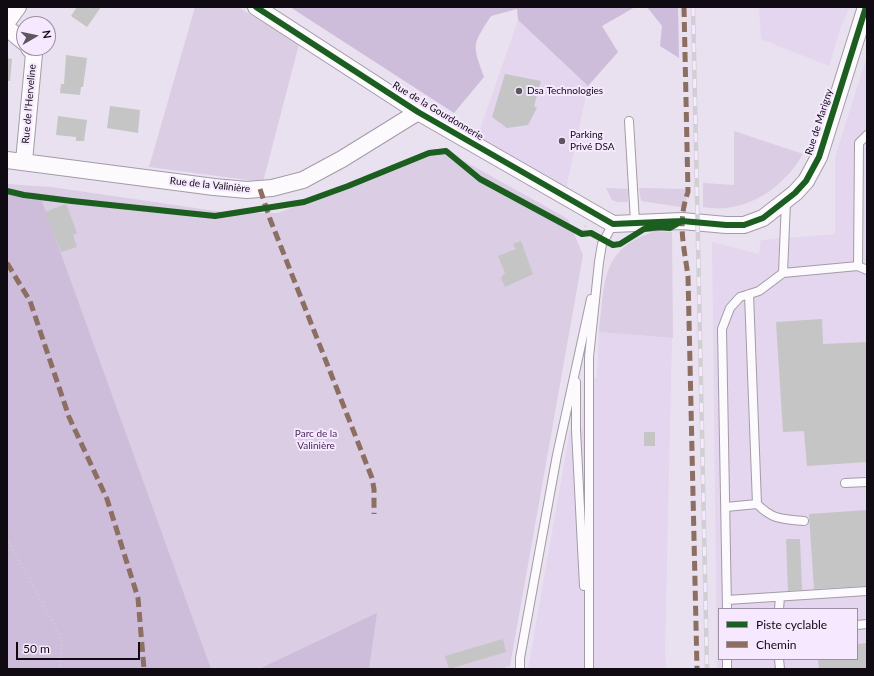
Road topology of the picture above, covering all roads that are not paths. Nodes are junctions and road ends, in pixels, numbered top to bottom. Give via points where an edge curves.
1 (18, 7) edge
2 (256, 7) edge
3 (866, 7) edge
4 (7, 22) edge
5 (7, 28) edge
6 (16, 35) edge
7 (34, 56) edge
8 (418, 112) junction
9 (630, 121) dead end
10 (867, 135) edge
11 (7, 160) edge
12 (24, 161) junction
13 (786, 201) junction
14 (635, 222) junction
15 (613, 224) junction
16 (598, 262) junction
17 (858, 266) junction
18 (867, 270) edge
19 (783, 273) junction
20 (749, 294) junction
21 (576, 365) junction
22 (867, 482) edge
23 (845, 483) dead end
24 (757, 504) junction
25 (726, 507) junction
26 (804, 520) dead end
27 (867, 591) edge
28 (780, 597) junction
29 (727, 600) junction
30 (727, 608) edge
31 (779, 608) edge
32 (520, 669) edge
33 (588, 669) edge

1 - 4 street
2 - 8 street, Rue de la Gourdonnerie
3 - 13 street, Rue de Marigny via 819,157 806,181
5 - 6 street
7 - 12 street, Rue de l'Herveline
8 - 12 street, Rue de la Valinière via 303,180 272,188 247,190 214,187
8 - 15 street, Rue de la Gourdonnerie
9 - 14 lane
10 - 17 lane via 859,143
11 - 12 street, Rue de la Valinière
13 - 14 street, Rue de Marigny via 763,218 744,225 682,221
13 - 19 lane
14 - 15 street, Rue de Marigny
15 - 16 lane via 604,240
16 - 21 lane
16 - 33 lane via 589,358
17 - 18 lane
17 - 19 lane
19 - 20 lane via 759,291
20 - 24 lane
20 - 25 lane via 740,297 730,308 722,329
21 - 32 lane via 557,455
21 - 33 lane via 576,430
22 - 23 lane
24 - 25 lane
24 - 26 lane via 768,515
25 - 29 lane
27 - 28 lane
28 - 29 lane
28 - 31 lane
29 - 30 lane

